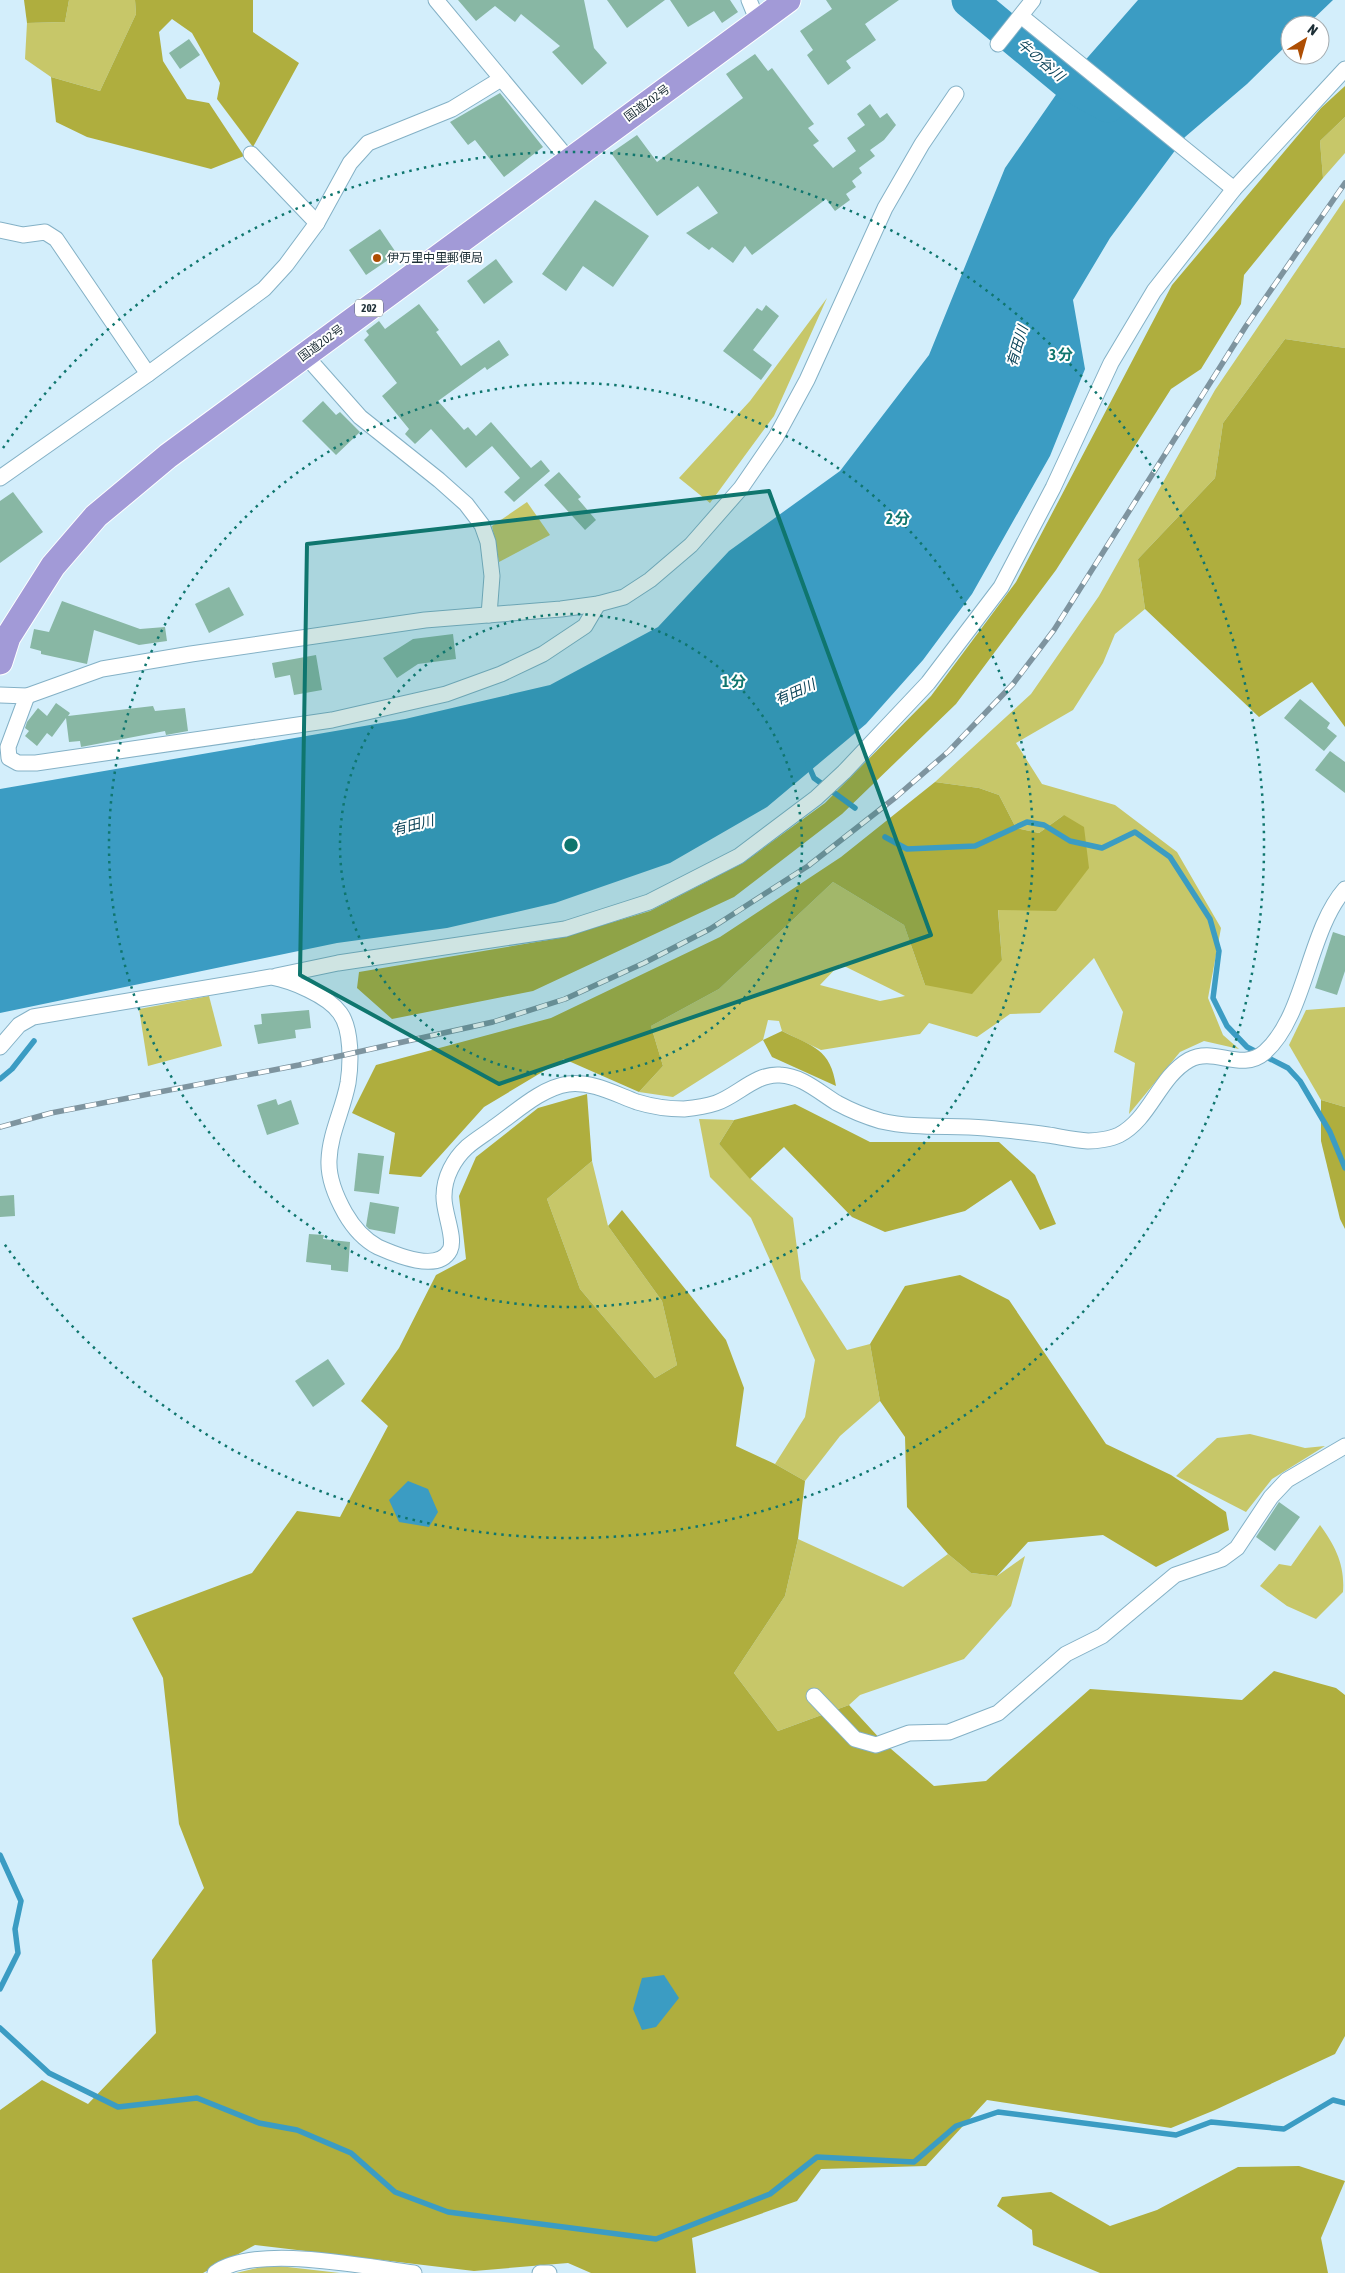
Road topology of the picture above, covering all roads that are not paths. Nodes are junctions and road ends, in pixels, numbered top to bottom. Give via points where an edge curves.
1 (436, 0) edge
2 (788, 0) edge
3 (1033, 0) edge
4 (754, 11) edge
5 (1021, 16) junction
6 (998, 44) dead end
7 (1345, 69) edge
8 (501, 79) junction
9 (956, 94) dead end
10 (251, 154) dead end
11 (569, 160) junction
12 (1234, 189) junction
13 (317, 223) junction
14 (0, 230) edge
15 (305, 355) junction
16 (148, 374) junction
17 (0, 478) edge
18 (598, 604) junction
19 (490, 616) junction
20 (0, 662) edge
21 (0, 695) edge
22 (27, 696) junction
23 (1345, 889) edge
24 (271, 976) junction
25 (0, 1047) edge
26 (1345, 1446) edge
27 (814, 1696) dead end
28 (215, 2273) edge
29 (414, 2273) edge
30 (540, 2273) edge
31 (549, 2273) edge

1 - 8 street
2 - 4 highway, 国道202号 / 202
3 - 5 street
4 - 11 highway, 国道202号 / 202
5 - 6 street
5 - 12 street
7 - 12 street
8 - 11 street
8 - 13 street via 452,110 368,143 350,163
9 - 18 street via 884,208 808,380 776,437 741,488 691,545 650,580 624,598
10 - 13 street
11 - 15 highway, 国道202号 / 202
12 - 24 street via 1154,291 1111,363 1053,488 1001,587 928,683 816,798 739,856 648,902 564,929
13 - 16 street via 264,289
14 - 16 street via 23,234 45,232 56,238
15 - 19 street via 360,416 439,480 466,504 482,524 492,576
15 - 20 highway, 国道202号 / 202 via 168,456 96,516 53,566 27,604 8,636
16 - 17 street
18 - 19 street
18 - 22 street via 584,626 543,654 502,674 446,694 332,720 18,763 9,758 8,747
19 - 22 street via 425,620 102,669
21 - 22 street
23 - 24 street via 1330,912 1286,1024 1269,1048 1250,1061 1237,1062 1211,1055 1198,1056 1183,1063 1137,1121 1117,1136 1090,1141 1025,1132 880,1121 842,1105 799,1079 777,1074 758,1080 717,1103 683,1109 643,1104 584,1083 563,1085 541,1095 467,1147 448,1172 443,1193 444,1213 453,1242 449,1253 440,1260 426,1262 373,1244 354,1228 335,1195 329,1165 332,1134 348,1083 350,1039 340,1013 320,996 289,980
24 - 25 street via 33,1017 19,1025
26 - 27 street via 1287,1480 1270,1497 1237,1548 1222,1559 1175,1575 1102,1636 1066,1654 998,1712 949,1732 909,1733 876,1746 855,1739
28 - 29 street via 226,2265 274,2257
30 - 31 street

